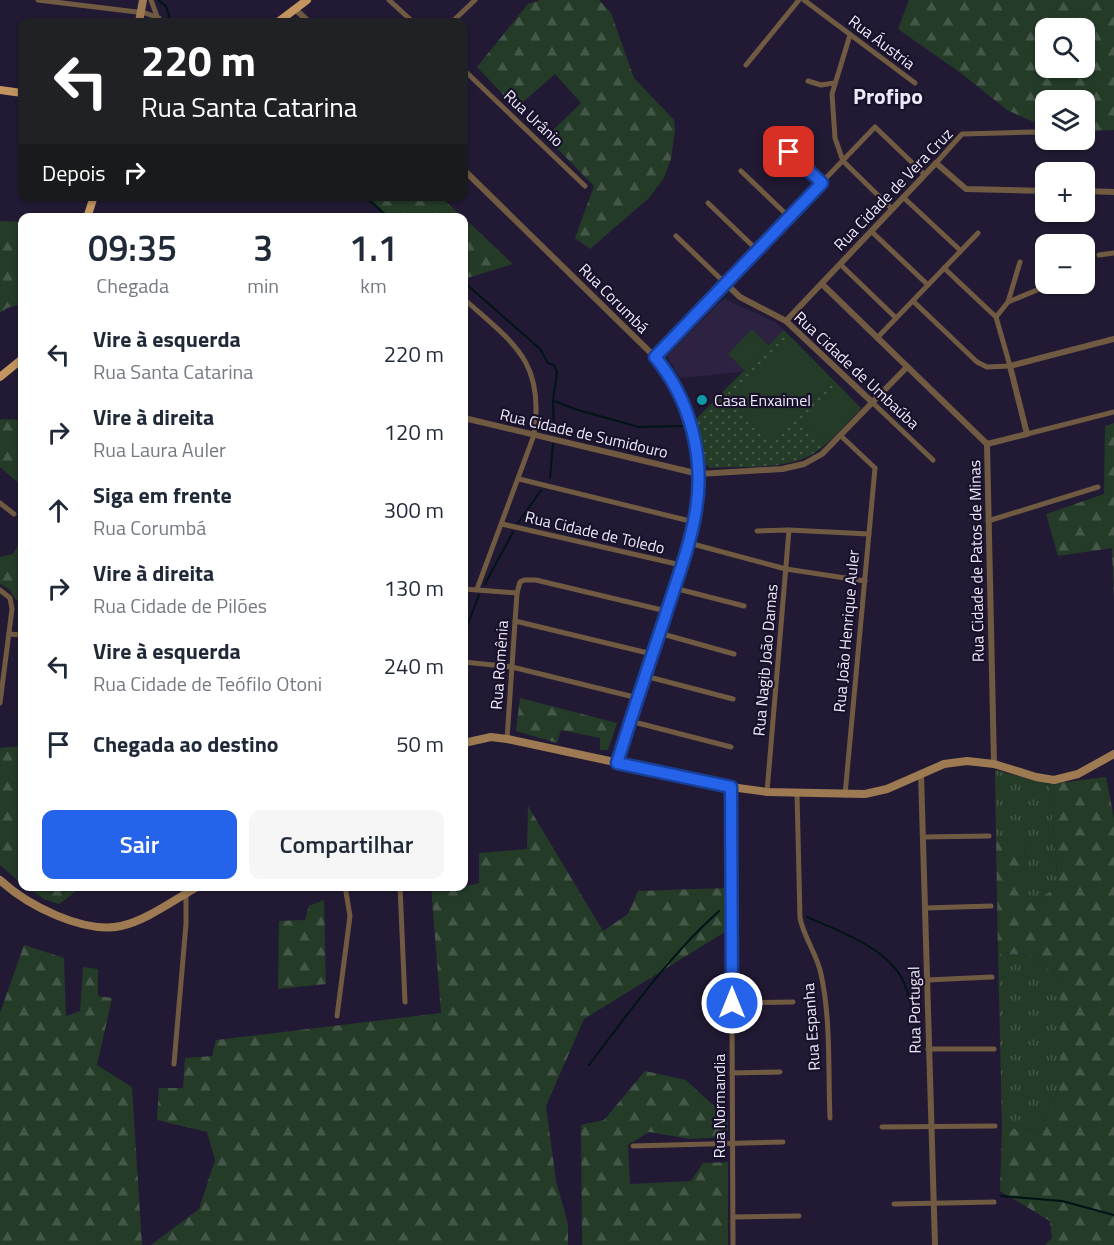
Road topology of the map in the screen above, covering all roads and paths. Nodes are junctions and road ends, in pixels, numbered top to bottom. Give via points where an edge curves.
1 (39, 0) edge
2 (143, 0) edge
3 (151, 0) edge
4 (307, 0) edge
5 (389, 0) edge
6 (475, 0) edge
7 (799, 0) edge
8 (804, 0) edge
9 (295, 9) junction
10 (141, 12) junction
11 (140, 18) edge
12 (156, 18) edge
13 (158, 18) edge
14 (283, 18) edge
15 (305, 18) edge
16 (409, 18) edge
17 (456, 18) edge
18 (850, 35) junction
19 (746, 65) dead end
20 (468, 74) edge
21 (808, 81) dead end
22 (834, 83) junction
23 (915, 83) dead end
24 (0, 90) edge
25 (18, 92) edge
26 (1035, 132) edge
27 (773, 136) dead end
28 (843, 161) junction
29 (936, 163) junction
30 (741, 171) dead end
31 (468, 174) edge
32 (924, 174) junction
33 (822, 183) junction
34 (585, 186) dead end
35 (1035, 191) edge
36 (1095, 191) edge
37 (1114, 192) edge
38 (903, 197) junction
39 (708, 203) dead end
40 (892, 209) junction
41 (789, 217) junction
42 (872, 231) junction
43 (978, 233) dead end
44 (676, 236) dead end
45 (757, 250) junction
46 (961, 251) junction
47 (1114, 253) edge
48 (1099, 255) dead end
49 (1020, 262) dead end
50 (840, 264) junction
51 (944, 268) junction
52 (725, 283) junction
53 (822, 284) junction
54 (928, 285) junction
55 (1035, 291) edge
56 (913, 301) junction
57 (1008, 302) junction
58 (468, 304) edge
59 (996, 317) junction
60 (896, 318) junction
61 (786, 321) junction
62 (877, 338) junction
63 (1114, 339) edge
64 (655, 357) junction
65 (1010, 366) junction
66 (907, 367) junction
67 (18, 368) edge
68 (0, 377) edge
69 (873, 403) junction
70 (1114, 412) edge
71 (468, 419) edge
72 (1027, 434) junction
73 (534, 435) junction
74 (841, 436) junction
75 (987, 444) junction
76 (933, 460) dead end
77 (699, 474) junction
78 (519, 479) junction
79 (1098, 488) dead end
80 (0, 503) edge
81 (14, 514) dead end
82 (988, 521) junction
83 (694, 522) junction
84 (502, 524) junction
85 (789, 530) junction
86 (757, 531) dead end
87 (869, 534) junction
88 (688, 543) junction
89 (681, 565) junction
90 (786, 569) junction
91 (865, 581) junction
92 (674, 588) junction
93 (468, 589) edge
94 (477, 589) junction
95 (0, 590) edge
96 (517, 593) junction
97 (744, 606) dead end
98 (666, 611) junction
99 (515, 621) junction
100 (659, 633) junction
101 (9, 634) junction
102 (18, 635) edge
103 (652, 654) junction
104 (734, 654) dead end
105 (468, 662) edge
106 (512, 667) junction
107 (645, 676) junction
108 (638, 698) junction
109 (733, 699) dead end
110 (0, 704) edge
111 (630, 721) junction
112 (507, 739) junction
113 (468, 741) edge
114 (731, 747) dead end
115 (1114, 754) edge
116 (617, 763) junction
117 (994, 764) junction
118 (921, 774) junction
119 (731, 787) junction
120 (767, 792) junction
121 (797, 794) junction
122 (845, 795) junction
123 (989, 836) dead end
124 (923, 837) junction
125 (0, 880) edge
126 (190, 891) edge
127 (346, 891) edge
128 (400, 891) edge
129 (186, 893) junction
130 (991, 906) dead end
131 (925, 908) junction
132 (992, 977) dead end
133 (927, 980) junction
134 (405, 1002) dead end
135 (793, 1002) dead end
136 (732, 1003) junction
137 (337, 1016) dead end
138 (994, 1048) dead end
139 (928, 1049) junction
140 (174, 1065) dead end
141 (732, 1072) junction
142 (780, 1072) dead end
143 (830, 1118) dead end
144 (930, 1126) junction
145 (995, 1126) dead end
146 (882, 1127) dead end
147 (783, 1142) dead end
148 (732, 1143) junction
149 (633, 1146) dead end
150 (994, 1202) dead end
151 (894, 1203) dead end
152 (933, 1203) junction
153 (799, 1216) dead end
154 (733, 1217) junction
155 (733, 1245) edge
156 (935, 1245) edge

1 - 10 street
2 - 10 main road
3 - 13 street
4 - 9 main road
5 - 16 street
6 - 17 street
7 - 19 street
8 - 18 street, Rua Áustria
9 - 14 main road
9 - 15 street
10 - 11 main road
10 - 12 street
18 - 22 street
18 - 23 street, Rua Áustria
20 - 34 street, Rua Urânio
21 - 22 street
22 - 28 street via 832,123
24 - 25 main road
26 - 29 street, Rua Cidade de Vera Cruz via 962,134
27 - 33 street
28 - 32 street via 875,127
28 - 33 street
28 - 40 street
29 - 32 street, Rua Cidade de Vera Cruz
29 - 35 street via 966,189
30 - 41 street
31 - 64 street, Rua Corumbá
32 - 38 street, Rua Cidade de Vera Cruz
33 - 41 street
36 - 37 street
38 - 40 street, Rua Cidade de Vera Cruz
38 - 46 street
39 - 45 street
40 - 42 street, Rua Cidade de Vera Cruz
41 - 45 street
42 - 50 street, Rua Cidade de Vera Cruz
42 - 54 street
43 - 46 street
44 - 52 street, Rua Cidade de Umbaúba
45 - 52 street
46 - 51 street
47 - 48 street
49 - 57 street
50 - 53 street, Rua Cidade de Vera Cruz
50 - 60 street
51 - 54 street
51 - 59 street
52 - 61 street, Rua Cidade de Umbaúba via 740,297
52 - 64 street
53 - 61 street, Rua Cidade de Vera Cruz
53 - 62 street, Rua Cidade de Patos de Minas
54 - 56 street
55 - 57 street
56 - 60 street
56 - 65 street via 972,359 982,365
57 - 59 street
58 - 73 street via 515,346 531,370 537,408
59 - 65 street
60 - 62 street
61 - 69 street, Rua Cidade de Umbaúba
62 - 66 street, Rua Cidade de Patos de Minas
63 - 65 street
64 - 77 street, Rua Corumbá via 672,381 689,418
65 - 72 street
66 - 69 street, Rua Cidade de Sumidouro
66 - 75 street, Rua Cidade de Patos de Minas
67 - 68 main road
69 - 74 street, Rua Cidade de Sumidouro
69 - 76 street, Rua Cidade de Umbaúba
70 - 72 street
71 - 73 street, Rua Cidade de Sumidouro
72 - 75 street
73 - 77 street, Rua Cidade de Sumidouro
73 - 78 street
74 - 77 street, Rua Cidade de Sumidouro via 813,460 796,466
74 - 87 street, Rua João Henrique Auler via 875,468
75 - 82 street, Rua Cidade de Patos de Minas
77 - 83 street, Rua Corumbá
78 - 83 street
78 - 84 street
79 - 82 street
80 - 81 street
82 - 117 street, Rua Cidade de Patos de Minas
83 - 88 street, Rua Corumbá
84 - 89 street, Rua Cidade de Toledo
84 - 94 street
85 - 86 street
85 - 87 street
85 - 90 street, Rua Nagib João Damas
87 - 91 street, Rua João Henrique Auler
88 - 89 street, Rua Corumbá
88 - 90 street
89 - 92 street, Rua Corumbá
90 - 91 street
90 - 120 street, Rua Nagib João Damas
91 - 122 street, Rua João Henrique Auler
92 - 97 street
92 - 98 street, Rua Corumbá
93 - 94 street
94 - 96 street
95 - 101 street via 12,602
96 - 98 street via 520,582 536,580
96 - 99 street, Rua Romênia
98 - 100 street, Rua Corumbá
99 - 103 street
99 - 106 street, Rua Romênia
100 - 103 street, Rua Corumbá
100 - 104 street
101 - 102 street
101 - 110 street
103 - 107 street, Rua Corumbá
105 - 106 street
106 - 108 street
106 - 112 street, Rua Romênia
107 - 108 street, Rua Corumbá
107 - 109 street
108 - 111 street, Rua Corumbá
111 - 114 street
111 - 116 street, Rua Corumbá
112 - 113 main road
112 - 116 main road
115 - 117 main road via 1078,774 1054,780
116 - 119 main road
117 - 118 main road via 954,762
118 - 122 main road via 876,792
118 - 124 street, Rua Portugal
119 - 120 main road
119 - 136 street, Rua Normandia
120 - 121 main road
121 - 122 main road
121 - 143 street, Rua Espanha via 800,918 824,986
123 - 124 street
124 - 131 street, Rua Portugal
125 - 129 main road via 35,905 94,926 122,926
126 - 129 main road
127 - 137 street via 350,916
128 - 134 street
129 - 140 street
130 - 131 street
131 - 133 street, Rua Portugal
132 - 133 street
133 - 139 street, Rua Portugal
135 - 136 street
136 - 141 street, Rua Normandia
138 - 139 street
139 - 144 street, Rua Portugal
141 - 142 street
141 - 148 street, Rua Normandia
144 - 145 street
144 - 146 street
144 - 152 street, Rua Portugal
147 - 148 street
148 - 149 street
148 - 154 street, Rua Normandia
150 - 152 street
151 - 152 street
152 - 156 street, Rua Portugal
153 - 154 street
154 - 155 street, Rua Normandia

